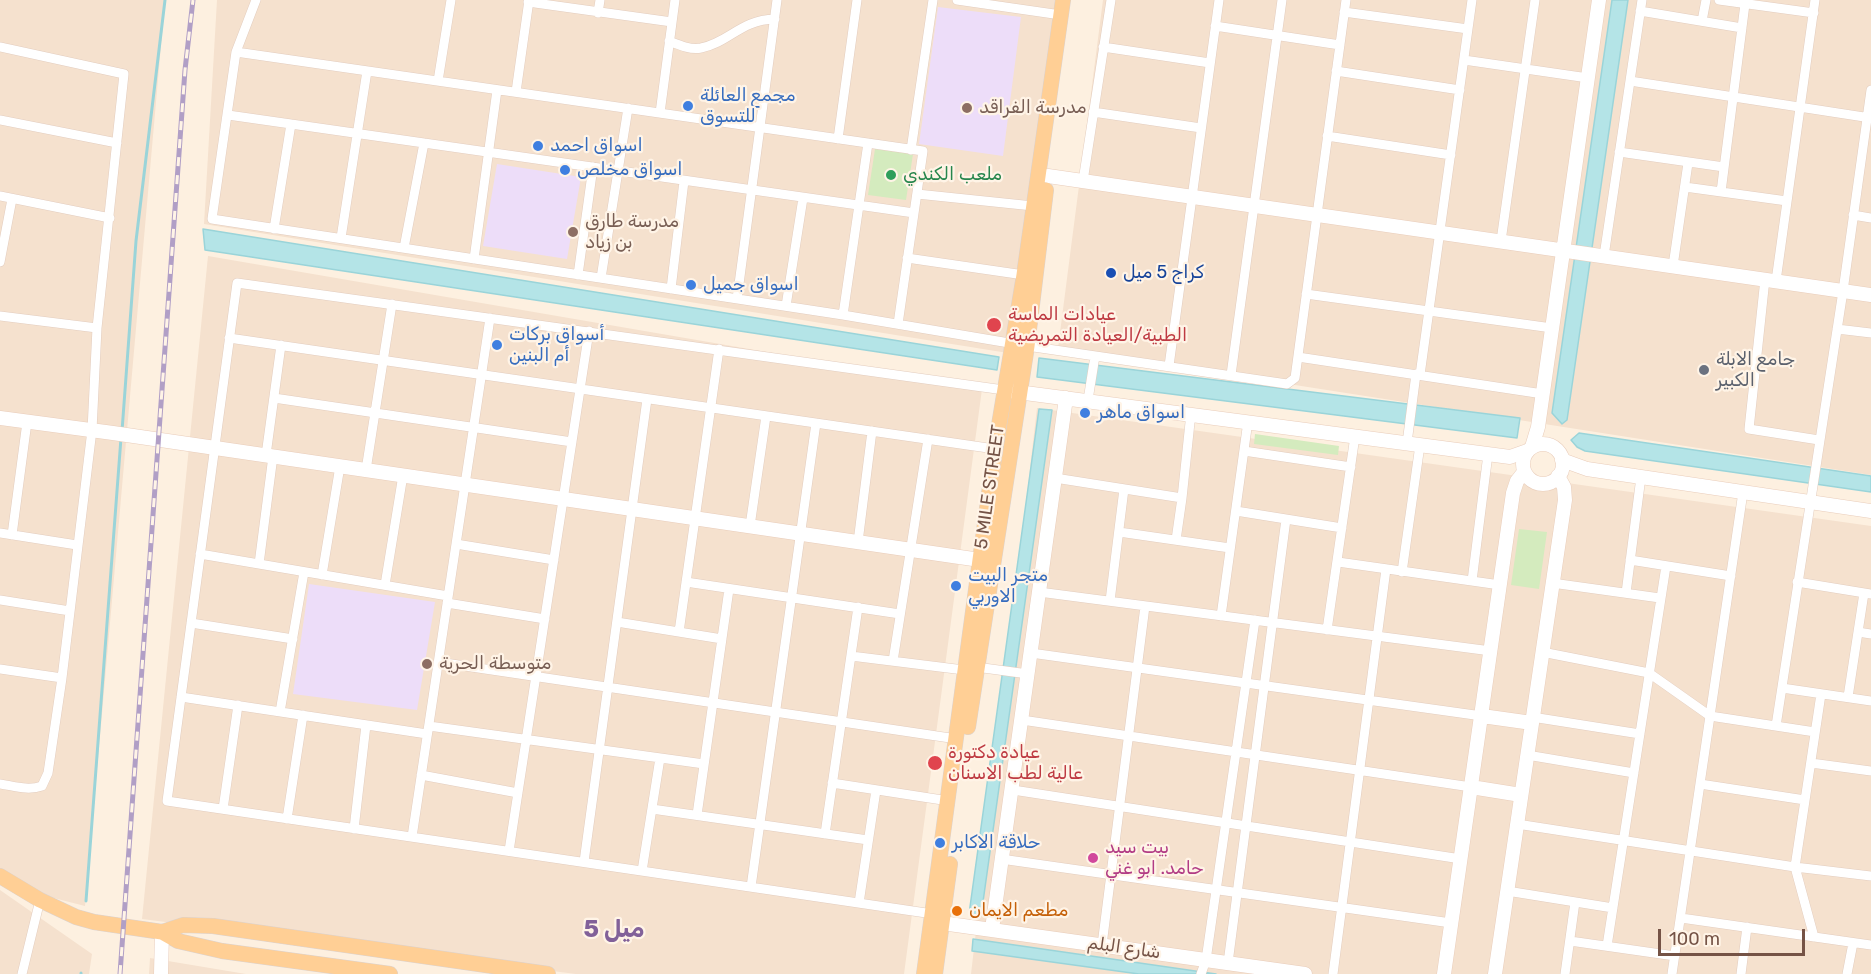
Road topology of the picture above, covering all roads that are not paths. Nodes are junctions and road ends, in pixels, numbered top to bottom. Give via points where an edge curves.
1 (256, 0) edge
2 (451, 0) edge
3 (600, 0) edge
4 (675, 0) edge
5 (777, 0) edge
6 (857, 0) edge
7 (933, 0) edge
8 (957, 0) edge
9 (1073, 0) edge
10 (1111, 0) edge
11 (1219, 0) edge
12 (1282, 0) edge
13 (1346, 0) edge
14 (1472, 0) edge
15 (1535, 0) edge
16 (1599, 0) edge
17 (1642, 0) edge
18 (1706, 0) edge
19 (1719, 0) edge
20 (1815, 0) edge
21 (528, 1) edge
22 (1000, 3) edge
23 (1745, 4) junction
24 (1062, 7) edge
25 (1640, 11) junction
26 (1344, 12) junction
27 (598, 13) junction
28 (1814, 13) junction
29 (775, 19) junction
30 (1702, 21) junction
31 (672, 22) junction
32 (1215, 26) junction
33 (1742, 28) junction
34 (1468, 29) junction
35 (1277, 35) junction
36 (669, 41) junction
37 (1340, 45) junction
38 (0, 47) edge
39 (1103, 47) junction
40 (236, 52) junction
41 (1464, 60) junction
42 (1210, 63) junction
43 (1526, 69) junction
44 (367, 71) junction
45 (1336, 71) junction
46 (1588, 78) junction
47 (438, 81) junction
48 (1630, 81) junction
49 (497, 90) junction
50 (1460, 90) junction
51 (1871, 90) edge
52 (516, 92) junction
53 (1733, 97) junction
54 (1800, 107) junction
55 (628, 108) junction
56 (1093, 112) junction
57 (660, 113) junction
58 (228, 115) junction
59 (1869, 117) edge
60 (0, 120) edge
61 (291, 124) junction
62 (760, 128) junction
63 (1201, 128) junction
64 (357, 134) junction
65 (1327, 136) junction
66 (838, 139) junction
67 (117, 143) junction
68 (424, 143) junction
69 (868, 143) junction
70 (911, 150) junction
71 (489, 152) junction
72 (1619, 152) junction
73 (1451, 155) junction
74 (1688, 162) junction
75 (594, 167) junction
76 (1724, 167) junction
77 (618, 171) junction
78 (1048, 176) junction
79 (684, 181) junction
80 (1083, 181) junction
81 (1685, 187) junction
82 (752, 190) junction
83 (1721, 192) junction
84 (917, 194) junction
85 (0, 196) edge
86 (1192, 197) junction
87 (803, 198) junction
88 (12, 199) junction
89 (1787, 201) junction
90 (859, 206) junction
91 (1033, 206) junction
92 (1254, 206) junction
93 (914, 213) junction
94 (1317, 215) junction
95 (1853, 215) junction
96 (110, 218) junction
97 (1871, 218) edge
98 (274, 229) junction
99 (1440, 232) junction
100 (341, 238) junction
101 (1501, 241) junction
102 (404, 248) junction
103 (1563, 250) junction
104 (1604, 256) junction
105 (908, 258) junction
106 (474, 259) junction
107 (0, 262) edge
108 (1673, 266) junction
109 (578, 275) junction
110 (1024, 275) junction
111 (601, 278) junction
112 (1770, 280) junction
113 (671, 289) junction
114 (1843, 291) junction
115 (1306, 294) junction
116 (1871, 295) edge
117 (737, 299) junction
118 (392, 304) junction
119 (786, 306) junction
120 (1429, 310) junction
121 (843, 315) junction
122 (0, 316) edge
123 (490, 318) junction
124 (898, 324) junction
125 (97, 328) junction
126 (1552, 328) junction
127 (1837, 328) junction
128 (589, 331) junction
129 (1871, 333) edge
130 (229, 338) junction
131 (281, 345) junction
132 (1020, 345) junction
133 (719, 349) junction
134 (1095, 356) junction
135 (1298, 357) junction
136 (383, 360) junction
137 (1168, 366) junction
138 (482, 375) junction
139 (1231, 375) junction
140 (1418, 375) junction
141 (580, 389) junction
142 (1012, 391) junction
143 (1543, 394) junction
144 (274, 398) junction
145 (1066, 398) junction
146 (647, 399) junction
147 (1088, 400) junction
148 (711, 408) junction
149 (375, 413) junction
150 (1191, 413) junction
151 (766, 416) junction
152 (0, 418) edge
153 (1248, 421) junction
154 (27, 422) junction
155 (816, 423) junction
156 (1539, 427) junction
157 (474, 428) junction
158 (92, 430) junction
159 (872, 431) junction
160 (1355, 436) junction
161 (928, 439) junction
162 (1819, 440) junction
163 (572, 442) junction
164 (1414, 444) junction
165 (1551, 446) junction
166 (215, 448) junction
167 (995, 449) junction
168 (1530, 449) junction
169 (1244, 451) junction
170 (1488, 454) junction
171 (270, 456) junction
172 (1510, 457) junction
173 (340, 466) junction
174 (1350, 466) junction
175 (1560, 469) junction
176 (366, 470) junction
177 (1524, 470) junction
178 (403, 476) junction
179 (1641, 477) junction
180 (1055, 478) junction
181 (465, 484) junction
182 (1124, 489) junction
183 (1743, 492) junction
184 (1182, 498) junction
185 (563, 499) junction
186 (1809, 502) junction
187 (632, 509) junction
188 (1236, 511) junction
189 (1871, 511) edge
190 (695, 518) junction
191 (1286, 519) junction
192 (750, 526) junction
193 (1342, 528) junction
194 (1119, 532) junction
195 (0, 533) edge
196 (801, 534) junction
197 (12, 535) junction
198 (1176, 540) junction
199 (858, 542) junction
200 (456, 544) junction
201 (77, 546) junction
202 (1230, 548) junction
203 (910, 550) junction
204 (200, 554) junction
205 (554, 560) junction
206 (980, 560) junction
207 (1630, 560) junction
208 (1338, 562) junction
209 (259, 564) junction
210 (1666, 566) junction
211 (1386, 569) junction
212 (304, 572) junction
213 (1402, 572) junction
214 (322, 575) junction
215 (1731, 576) junction
216 (1472, 581) junction
217 (686, 582) junction
218 (1797, 582) junction
219 (1552, 583) junction
220 (385, 585) junction
221 (1500, 585) junction
222 (729, 588) junction
223 (1040, 592) junction
224 (1626, 593) junction
225 (1868, 594) edge
226 (792, 598) junction
227 (1660, 598) junction
228 (0, 600) edge
229 (448, 600) junction
230 (1110, 601) junction
231 (1145, 606) junction
232 (858, 607) junction
233 (70, 611) junction
234 (900, 614) junction
235 (1221, 616) junction
236 (544, 619) junction
237 (1255, 620) junction
238 (617, 622) junction
239 (191, 623) junction
240 (1272, 623) junction
241 (1327, 630) junction
242 (679, 632) junction
243 (1858, 632) junction
244 (1871, 634) edge
245 (1377, 636) junction
246 (293, 639) junction
247 (722, 639) junction
248 (1491, 651) junction
249 (1031, 652) junction
250 (1542, 652) junction
251 (851, 656) junction
252 (893, 661) junction
253 (438, 662) junction
254 (1137, 668) junction
255 (0, 669) edge
256 (970, 669) junction
257 (1649, 673) junction
258 (1028, 674) junction
259 (536, 676) junction
260 (62, 678) junction
261 (1246, 683) junction
262 (1264, 686) junction
263 (608, 687) junction
264 (1782, 688) junction
265 (1821, 694) junction
266 (181, 697) junction
267 (1848, 698) junction
268 (1369, 700) junction
269 (1871, 701) edge
270 (713, 702) junction
271 (238, 705) junction
272 (280, 712) junction
273 (776, 712) junction
274 (303, 715) junction
275 (1482, 716) junction
276 (1710, 716) junction
277 (1022, 720) junction
278 (1532, 720) junction
279 (841, 722) junction
280 (366, 725) junction
281 (1776, 726) junction
282 (428, 730) junction
283 (1815, 732) junction
284 (1640, 734) junction
285 (1129, 736) junction
286 (526, 739) junction
287 (957, 739) junction
288 (599, 749) junction
289 (1236, 752) junction
290 (1255, 755) junction
291 (1527, 755) junction
292 (660, 758) junction
293 (1811, 763) junction
294 (704, 764) junction
295 (1359, 771) junction
296 (1871, 771) edge
297 (1634, 773) junction
298 (421, 775) junction
299 (832, 783) junction
300 (0, 784) edge
301 (1700, 784) junction
302 (1471, 787) junction
303 (876, 790) junction
304 (1012, 790) junction
305 (518, 793) junction
306 (1521, 795) junction
307 (1805, 800) junction
308 (949, 801) junction
309 (1120, 807) junction
310 (223, 809) junction
311 (652, 809) junction
312 (697, 815) junction
313 (287, 819) junction
314 (1226, 823) junction
315 (1517, 824) junction
316 (760, 825) junction
317 (1246, 826) junction
318 (354, 829) junction
319 (825, 834) junction
320 (412, 837) junction
321 (1624, 839) junction
322 (868, 840) junction
323 (1350, 842) junction
324 (1691, 849) junction
325 (509, 851) junction
326 (1001, 859) junction
327 (1461, 859) junction
328 (584, 862) junction
329 (1795, 867) junction
330 (642, 871) junction
331 (1111, 875) junction
332 (0, 876) edge
333 (1871, 876) edge
334 (751, 887) junction
335 (1216, 890) junction
336 (1507, 891) junction
337 (1237, 893) junction
338 (40, 900) junction
339 (1575, 902) junction
340 (859, 903) junction
341 (1341, 908) junction
342 (1613, 908) junction
343 (937, 918) junction
344 (1681, 918) junction
345 (1451, 923) junction
346 (1747, 927) junction
347 (992, 930) junction
348 (162, 932) junction
349 (1814, 937) junction
350 (1570, 941) junction
351 (1853, 942) junction
352 (1102, 945) junction
353 (1871, 945) edge
354 (1607, 946) junction
355 (1675, 956) junction
356 (1228, 963) junction
357 (303, 968) edge
358 (1203, 968) edge
359 (22, 974) edge
360 (161, 974) edge
361 (390, 974) edge
362 (548, 974) edge
363 (924, 974) edge
364 (935, 974) edge
365 (1305, 974) edge
366 (1333, 974) edge
367 (1444, 974) edge
368 (1495, 974) edge
369 (1566, 974) edge
370 (1672, 974) edge
371 (1741, 974) edge
372 (1847, 974) edge

1 - 40 street
2 - 47 street
3 - 27 street
4 - 31 street
5 - 29 street
6 - 66 street
7 - 70 street
8 - 22 street
9 - 78 main road, 5 MILE STREET
10 - 39 street
11 - 32 street
12 - 35 street
13 - 26 street
14 - 34 street
15 - 43 street
16 - 46 street
17 - 25 street
18 - 30 street
19 - 23 street
20 - 28 street
21 - 27 street
21 - 52 street
22 - 24 street
23 - 28 street
23 - 33 street
24 - 91 main road, 5 MILE STREET
25 - 30 street
25 - 48 street
26 - 34 street
26 - 37 street
27 - 31 street
28 - 54 street
29 - 36 street via 745,25 701,48
29 - 62 street
30 - 33 street
31 - 36 street
32 - 35 street
32 - 42 street
33 - 53 street
34 - 41 street
35 - 37 street
35 - 92 street
36 - 57 street
37 - 45 street
38 - 67 street via 124,74
39 - 42 street
39 - 56 street
40 - 44 street
40 - 58 street
41 - 43 street
41 - 50 street
42 - 63 street
43 - 46 street
43 - 101 street
44 - 47 street
44 - 64 street
45 - 50 street
45 - 65 street
46 - 103 street
47 - 49 street
48 - 53 street
48 - 72 street
49 - 52 street
49 - 71 street
50 - 73 street
51 - 59 street
52 - 55 street
53 - 54 street
53 - 76 street
54 - 59 street
54 - 89 street
55 - 57 street
55 - 77 street
56 - 63 street
56 - 80 street
57 - 62 street
58 - 61 street
58 - 98 street via 212,219
59 - 95 street
60 - 67 street
61 - 64 street
61 - 98 street
62 - 66 street
62 - 82 street
63 - 86 street
64 - 68 street
64 - 100 street
65 - 73 street
65 - 94 street
66 - 69 street
67 - 96 street
68 - 71 street
68 - 102 street
69 - 70 street
69 - 90 street
70 - 84 street via 922,151
71 - 75 street
71 - 106 street
72 - 74 street
72 - 104 street
73 - 99 street
74 - 76 street
74 - 81 street
75 - 77 street
75 - 109 street
76 - 83 street
77 - 79 street
77 - 111 street
78 - 80 street
78 - 132 main road, 5 MILE STREET
79 - 82 street
79 - 113 street
80 - 86 street
81 - 83 street
81 - 108 street
82 - 87 street
82 - 117 street
83 - 89 street
84 - 91 street
84 - 93 street
85 - 88 street
86 - 92 street
86 - 137 street
87 - 90 street
87 - 119 street
88 - 96 street
88 - 107 street
89 - 112 street
90 - 93 street
90 - 121 street
91 - 110 main road, 5 MILE STREET
92 - 94 street
92 - 139 street
93 - 105 street
94 - 99 street
94 - 115 street
95 - 97 street
95 - 114 street
96 - 125 street
98 - 100 street
99 - 101 street
99 - 120 street
100 - 102 street
101 - 103 street
102 - 106 street
103 - 104 street
103 - 126 street
104 - 108 street
105 - 110 street
105 - 124 street
106 - 109 street
108 - 112 street
109 - 111 street
110 - 132 main road, 5 MILE STREET
111 - 113 street
112 - 114 street
112 - 162 street via 1749,429
113 - 117 street
114 - 116 street
114 - 127 street
115 - 120 street
115 - 135 street
117 - 119 street
118 - 123 street
118 - 130 street via 237,283
118 - 136 street
119 - 121 street
120 - 126 street
120 - 140 street
121 - 124 street
122 - 125 street
123 - 128 street
123 - 138 street
124 - 132 street
125 - 158 street
126 - 143 street
127 - 129 street
127 - 162 street
128 - 133 street
128 - 141 street
130 - 131 street
130 - 166 street
131 - 136 street
131 - 144 street
132 - 134 street
132 - 142 main road, 5 MILE STREET
133 - 142 street
133 - 148 street
134 - 137 street
134 - 147 street
135 - 139 street via 1295,378 1287,384
135 - 140 street
136 - 138 street
136 - 149 street
137 - 139 street
138 - 141 street
138 - 157 street
140 - 143 street
140 - 164 street
141 - 146 street
141 - 163 street
142 - 145 street
142 - 167 main road, 5 MILE STREET
142 - 256 main road, 5 MILE STREET
143 - 156 street
144 - 149 street
144 - 171 street
145 - 147 street
145 - 180 street
146 - 148 street
146 - 187 street
147 - 150 street
148 - 151 street
148 - 190 street
149 - 157 street
149 - 176 street
150 - 153 street
150 - 184 street
151 - 155 street
151 - 192 street
152 - 154 street
153 - 160 street
153 - 169 street
154 - 158 street
154 - 197 street
155 - 159 street
155 - 196 street
156 - 165 street
156 - 168 street
157 - 163 street
157 - 181 street
158 - 166 street
158 - 201 street
159 - 161 street
159 - 199 street
160 - 164 street
160 - 174 street
161 - 167 street
161 - 203 street
162 - 186 street
163 - 185 street
164 - 170 street
164 - 213 street
165 - 168 street
165 - 175 street via 1558,452
166 - 171 street
166 - 204 street
167 - 206 main road, 5 MILE STREET
168 - 172 street
168 - 177 street via 1524,456
169 - 174 street
169 - 188 street
170 - 172 street
170 - 216 street
171 - 173 street
171 - 209 street
172 - 177 street
173 - 176 street
173 - 214 street
174 - 193 street
175 - 177 street via 1549,483 1532,481
175 - 179 street
175 - 219 street via 1565,500
176 - 178 street
177 - 221 street via 1513,493
178 - 181 street
178 - 220 street
179 - 183 street
179 - 207 street
180 - 182 street
180 - 223 street
181 - 185 street
181 - 200 street
182 - 184 street
182 - 194 street
183 - 186 street
183 - 215 street
184 - 198 street
185 - 187 street
185 - 205 street
186 - 189 street
186 - 218 street
187 - 190 street
187 - 238 street
188 - 191 street
188 - 202 street
190 - 192 street
190 - 217 street
191 - 193 street
191 - 240 street
192 - 196 street
193 - 208 street
194 - 198 street
194 - 230 street
195 - 197 street
196 - 199 street
196 - 226 street
197 - 201 street
198 - 202 street
199 - 203 street
200 - 205 street
200 - 229 street
201 - 233 street
202 - 235 street
203 - 206 street
203 - 234 street
204 - 209 street
204 - 239 street
205 - 236 street
206 - 256 main road, 5 MILE STREET
207 - 210 street
207 - 224 street
208 - 211 street
208 - 241 street
209 - 212 street
210 - 215 street
210 - 227 street
211 - 213 street
211 - 245 street
212 - 214 street
212 - 246 street
213 - 216 street
214 - 220 street
215 - 276 street
216 - 221 street
217 - 222 street
217 - 242 street
218 - 225 street
218 - 264 street
219 - 224 street
219 - 250 street
220 - 229 street
221 - 248 street
222 - 226 street
222 - 247 street
223 - 230 street
223 - 249 street
224 - 227 street
225 - 243 street
226 - 232 street
226 - 273 street
227 - 257 street
228 - 233 street
229 - 236 street
229 - 253 street
230 - 231 street
231 - 235 street
231 - 254 street
232 - 234 street
232 - 251 street
233 - 260 street
234 - 252 street
235 - 237 street
236 - 259 street
237 - 240 street
237 - 261 street
238 - 242 street
238 - 263 street
239 - 246 street
239 - 266 street
240 - 241 street
240 - 262 street
241 - 245 street
242 - 247 street
243 - 244 street
243 - 267 street
245 - 248 street
245 - 268 street
246 - 272 street
247 - 270 street
248 - 275 street
249 - 254 street
249 - 258 street
250 - 257 street
250 - 278 street
251 - 252 street
251 - 279 street
252 - 256 street
253 - 259 street
253 - 282 street
254 - 261 street
254 - 285 street
255 - 260 street
256 - 258 street
256 - 287 main road, 5 MILE STREET
256 - 343 main road, 5 MILE STREET
257 - 276 street
257 - 284 street
258 - 277 street
259 - 263 street
259 - 286 street
260 - 300 street via 45,781 42,786 28,789
261 - 262 street
261 - 289 street
262 - 268 street
262 - 290 street
263 - 270 street
263 - 288 street
264 - 265 street
264 - 281 street
265 - 267 street
265 - 283 street
266 - 271 street
266 - 310 street via 167,801
267 - 269 street
268 - 275 street
268 - 295 street
270 - 273 street
270 - 294 street
271 - 272 street
271 - 310 street
272 - 274 street
273 - 279 street
273 - 316 street
274 - 280 street
274 - 313 street
275 - 278 street
275 - 302 street
276 - 281 street
276 - 301 street
277 - 285 street
277 - 304 street
278 - 284 street
278 - 291 street
279 - 287 street
279 - 299 street
280 - 282 street
280 - 318 street
281 - 283 street
282 - 286 street
282 - 298 street
283 - 293 street
284 - 297 street
285 - 289 street
285 - 309 street
286 - 288 street
286 - 305 street
287 - 308 main road, 5 MILE STREET
288 - 292 street
288 - 328 street
289 - 290 street
289 - 314 street
290 - 295 street
290 - 317 street
291 - 297 street
291 - 306 street
292 - 294 street
292 - 311 street
293 - 296 street
293 - 307 street
294 - 312 street
295 - 302 street
295 - 323 street
297 - 321 street
298 - 305 street
298 - 320 street
299 - 303 street
299 - 319 street
301 - 307 street
301 - 324 street
302 - 306 street
302 - 327 street
303 - 308 street
303 - 322 street
304 - 309 street
304 - 326 street
305 - 325 street
306 - 315 street
307 - 329 street
308 - 343 main road, 5 MILE STREET
309 - 314 street
309 - 331 street
310 - 313 street
311 - 312 street
311 - 330 street
312 - 316 street
313 - 318 street
314 - 317 street
314 - 335 street
315 - 321 street
315 - 336 street
316 - 319 street
316 - 334 street
317 - 323 street
317 - 337 street
318 - 320 street
319 - 322 street
320 - 325 street
321 - 324 street
321 - 342 street
322 - 340 street
323 - 327 street
323 - 341 street
324 - 329 street
324 - 344 street
325 - 328 street
326 - 331 street
326 - 347 street
327 - 345 street
328 - 330 street
329 - 333 street
329 - 349 street
330 - 334 street
331 - 335 street
331 - 352 street
332 - 338 main road
334 - 340 street
335 - 337 street
335 - 358 street
336 - 339 street
336 - 368 street
337 - 341 street
337 - 356 street
338 - 348 main road via 94,922
338 - 359 street
339 - 342 street
339 - 350 street
340 - 343 street
341 - 345 street
341 - 366 street
342 - 354 street
343 - 347 street, شارع البلم
343 - 363 main road, 5 MILE STREET
343 - 364 main road, 5 MILE STREET
344 - 346 street
344 - 355 street
345 - 367 street
346 - 349 street
346 - 371 street
347 - 352 street, شارع البلم
348 - 357 main road via 178,941
348 - 360 street
348 - 362 main road via 183,925 213,926
349 - 351 street
350 - 354 street
350 - 369 street
351 - 353 street
351 - 372 street
352 - 358 street, شارع البلم
354 - 355 street
355 - 370 street
356 - 358 street, شارع البلم
356 - 365 street, شارع البلم
357 - 361 main road

